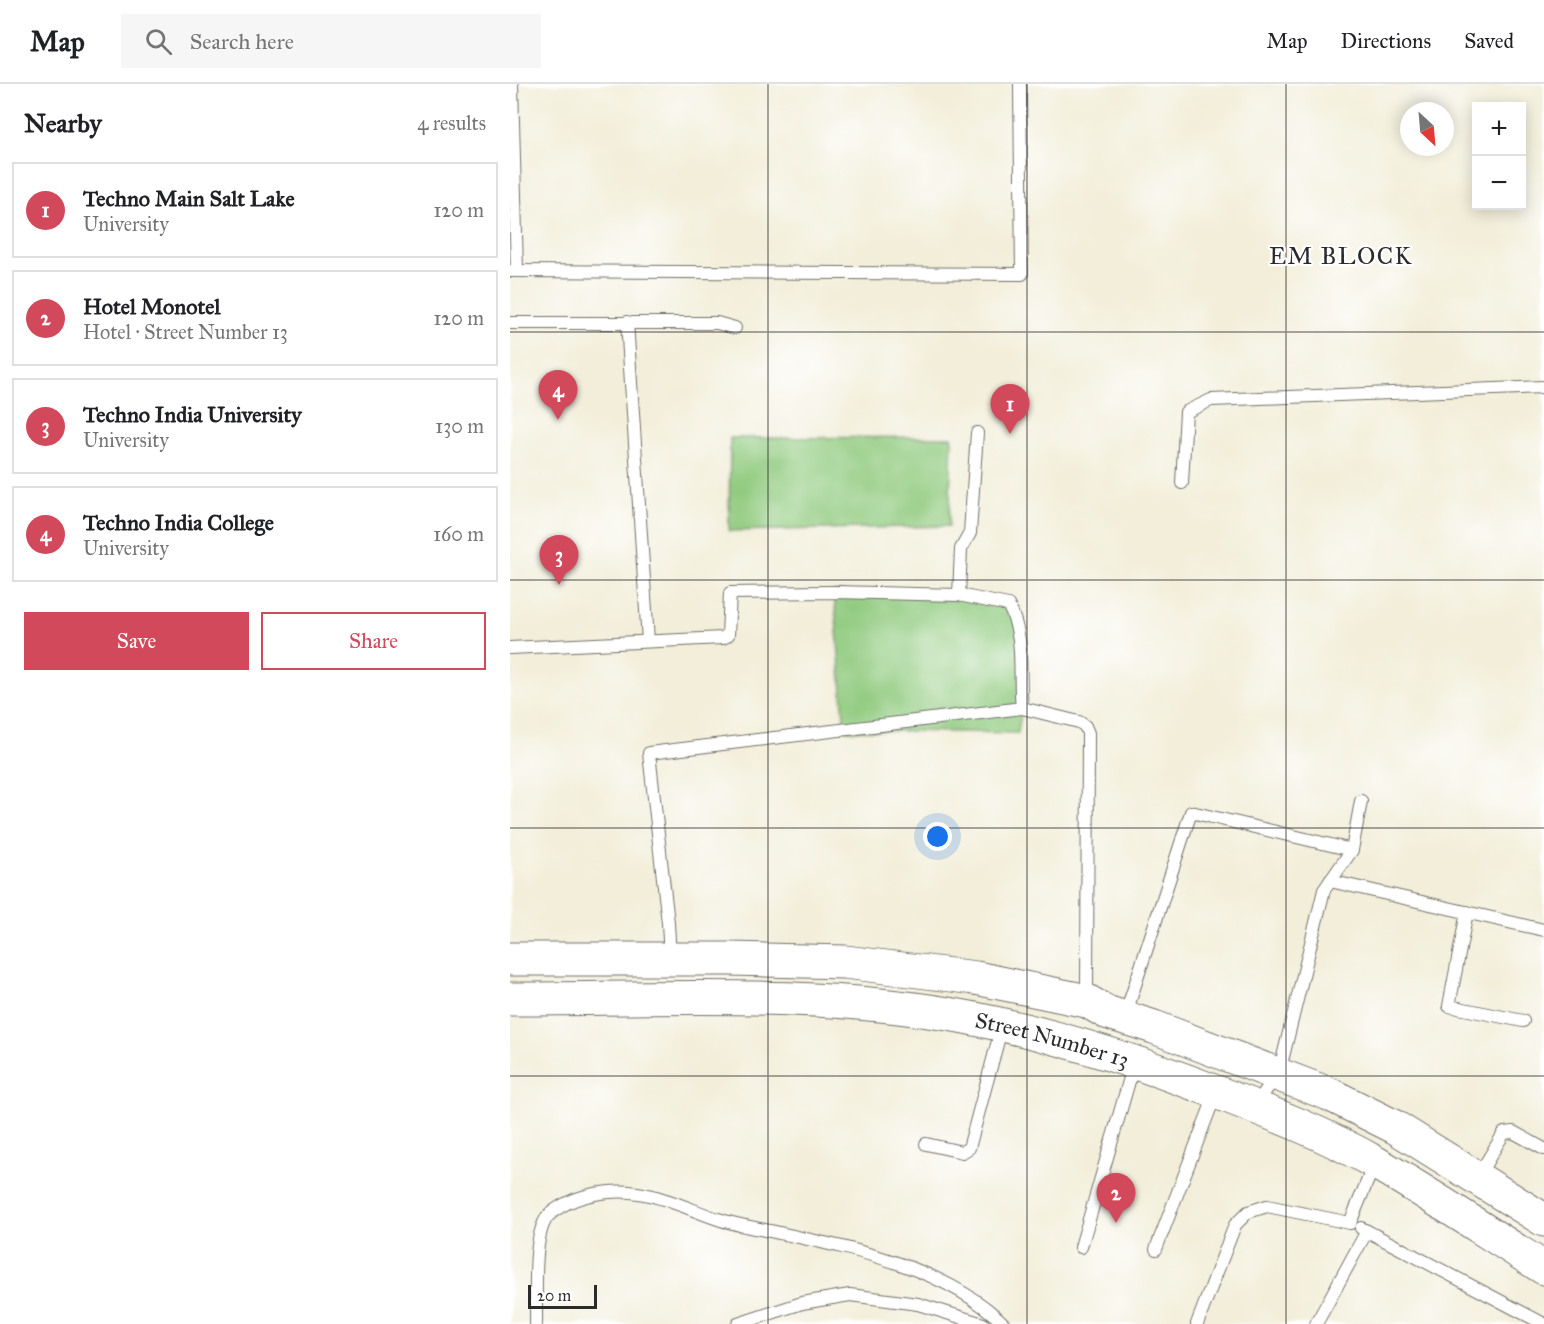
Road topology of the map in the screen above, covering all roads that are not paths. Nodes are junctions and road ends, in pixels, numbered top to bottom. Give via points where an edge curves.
1 (512, 84) edge
2 (1020, 84) edge
3 (513, 271) edge
4 (627, 322) junction
5 (510, 323) edge
6 (735, 327) dead end
7 (1544, 387) edge
8 (977, 433) dead end
9 (1182, 483) dead end
10 (959, 595) junction
11 (648, 641) junction
12 (510, 648) edge
13 (1022, 708) junction
14 (1361, 801) dead end
15 (1352, 850) junction
16 (1330, 881) junction
17 (1467, 912) junction
18 (1544, 930) edge
19 (510, 959) edge
20 (670, 959) junction
21 (810, 962) junction
22 (510, 999) edge
23 (806, 1001) junction
24 (1087, 1001) junction
25 (1125, 1017) junction
26 (1523, 1021) dead end
27 (1002, 1025) junction
28 (1135, 1061) junction
29 (1279, 1073) junction
30 (1216, 1092) junction
31 (1253, 1106) junction
32 (926, 1144) dead end
33 (1544, 1149) edge
34 (1375, 1162) junction
35 (1477, 1178) junction
36 (1544, 1220) edge
37 (1350, 1223) junction
38 (1367, 1231) junction
39 (1081, 1247) dead end
40 (1156, 1248) dead end
41 (1544, 1268) edge
42 (536, 1324) edge
43 (738, 1324) edge
44 (983, 1324) edge
45 (1004, 1324) edge
46 (1197, 1324) edge
47 (1316, 1324) edge
48 (1544, 1324) edge

1 - 3 lane
2 - 3 lane via 1022,274
4 - 5 lane
4 - 6 lane via 717,323
4 - 11 lane
7 - 9 lane via 1211,400 1186,412
8 - 10 lane via 970,533 961,549
10 - 11 lane via 730,593 726,637
10 - 13 lane via 1008,605 1017,621
11 - 12 lane
13 - 20 lane via 649,753
13 - 24 lane via 1079,722 1088,733
14 - 15 lane
15 - 16 lane
15 - 25 lane via 1191,812
16 - 17 lane
16 - 29 lane via 1324,890
17 - 18 lane
17 - 26 lane via 1449,1006
19 - 20 main road, Street Number 13
20 - 21 main road, Street Number 13
21 - 23 main road
21 - 24 main road, Street Number 13 via 845,962 976,978
22 - 23 main road, Street Number 13
23 - 27 main road, Street Number 13 via 969,1017
24 - 25 main road, Street Number 13
25 - 29 main road, Street Number 13
27 - 28 main road, Street Number 13
27 - 32 lane via 969,1148 962,1152
28 - 30 main road, Street Number 13
28 - 39 lane
29 - 31 lane
29 - 35 main road, Street Number 13 via 1395,1128
30 - 31 main road, Street Number 13
30 - 40 lane
31 - 34 main road, Street Number 13
33 - 35 lane via 1513,1132 1504,1132
34 - 37 lane
34 - 41 main road, Street Number 13
35 - 36 main road, Street Number 13
37 - 38 lane
37 - 46 lane via 1267,1206 1248,1212 1235,1226
38 - 47 lane
38 - 48 lane
42 - 45 lane via 538,1238 548,1215 573,1199 610,1192 646,1194 718,1219 820,1241 920,1271 983,1304
43 - 44 lane via 802,1303 850,1295 918,1304

